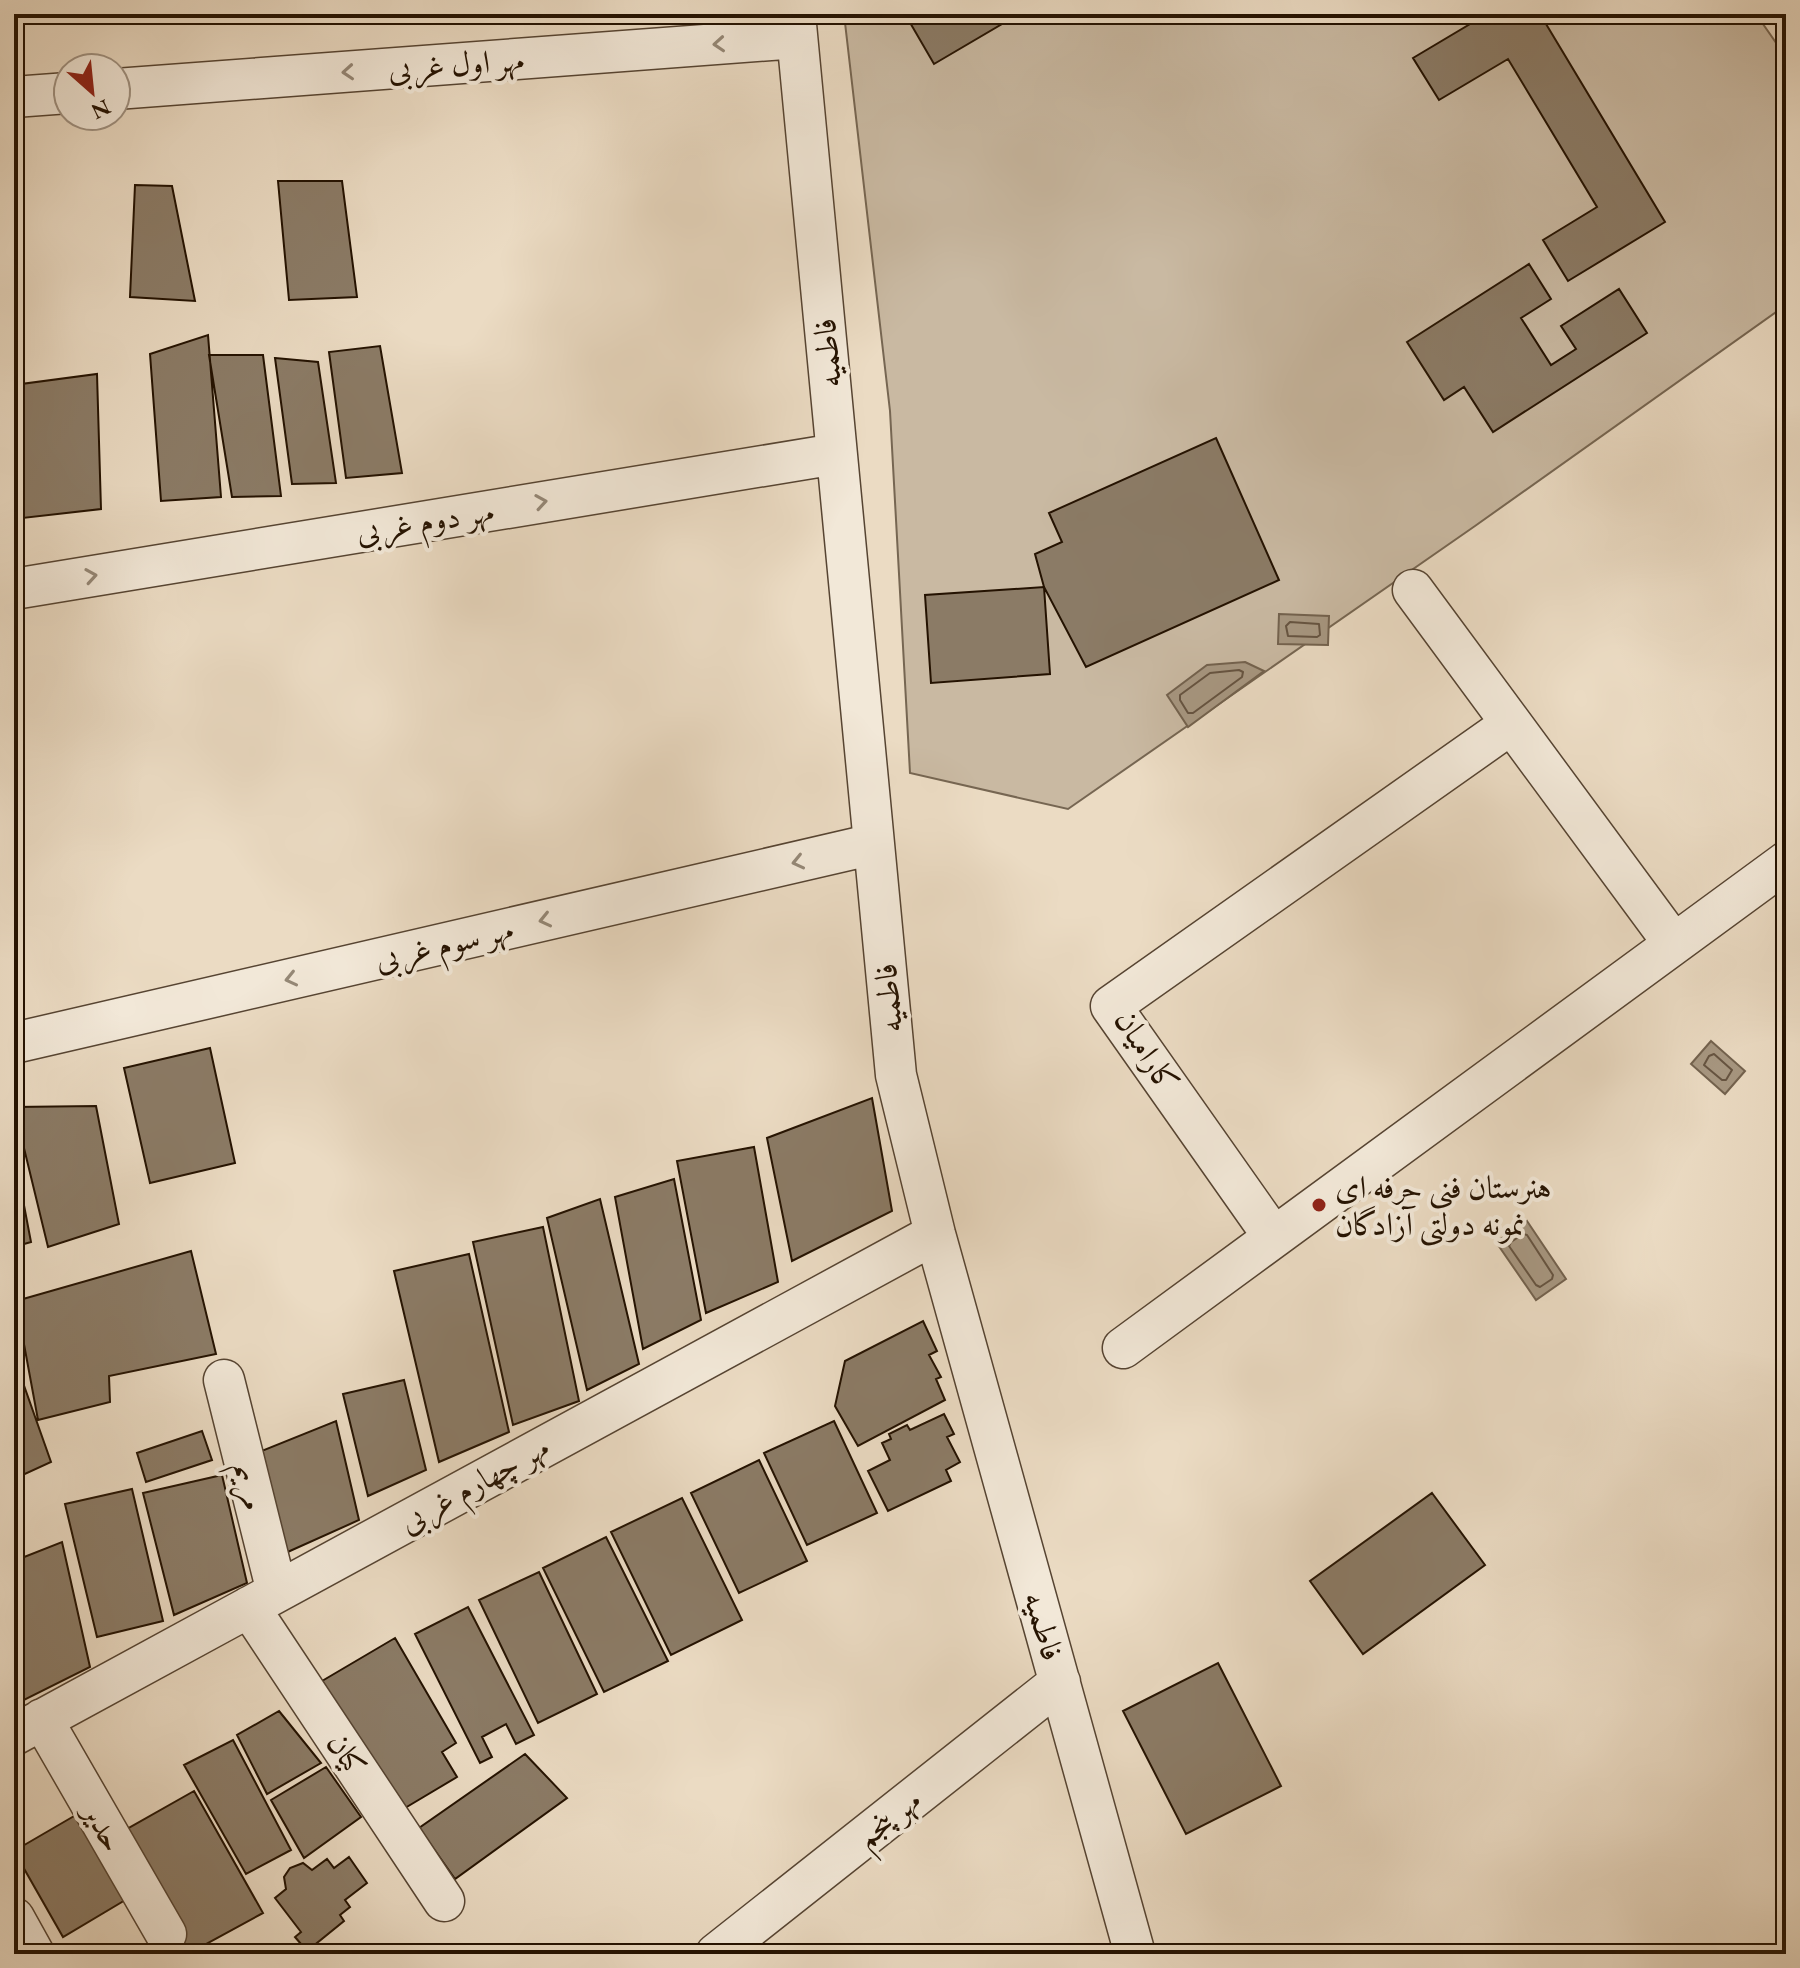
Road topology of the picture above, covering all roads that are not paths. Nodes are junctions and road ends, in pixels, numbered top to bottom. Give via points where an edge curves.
1 (796, 26) edge
2 (132, 88) edge
3 (52, 94) edge
4 (14, 97) edge
5 (836, 454) junction
6 (14, 589) edge
7 (1413, 590) dead end
8 (1511, 724) junction
9 (874, 844) junction
10 (1786, 862) edge
11 (1674, 944) junction
12 (14, 1043) edge
13 (935, 1234) junction
14 (1273, 1236) junction
15 (1123, 1348) dead end
16 (224, 1380) dead end
17 (263, 1600) junction
18 (1060, 1682) junction
19 (28, 1727) edge
20 (444, 1901) dead end
21 (14, 1918) edge
22 (166, 1934) dead end
23 (34, 1954) edge
24 (716, 1954) edge
25 (1135, 1954) edge

1 -> 2 street, مهر اول غربی
1 - 5 street, فاطمیه
3 - 4 street
6 -> 5 street, مهر دوم غربی
5 - 9 street, فاطمیه
7 - 8 street
8 - 11 street
8 - 14 street, کارامیان via 1111,1006
9 -> 12 street, مهر سوم غربی
9 - 13 street, فاطمیه via 896,1075
10 - 11 street
11 - 14 street
13 - 17 street, مهر چهارم غربی
13 - 18 street, فاطمیه
14 - 15 street
16 - 17 street, مریم
17 - 19 street, مهر چهارم غربی
17 - 20 street, کیان
18 - 24 street, مهر پنجم
18 - 25 street, فاطمیه
19 - 22 street, حدیر
21 - 23 street

